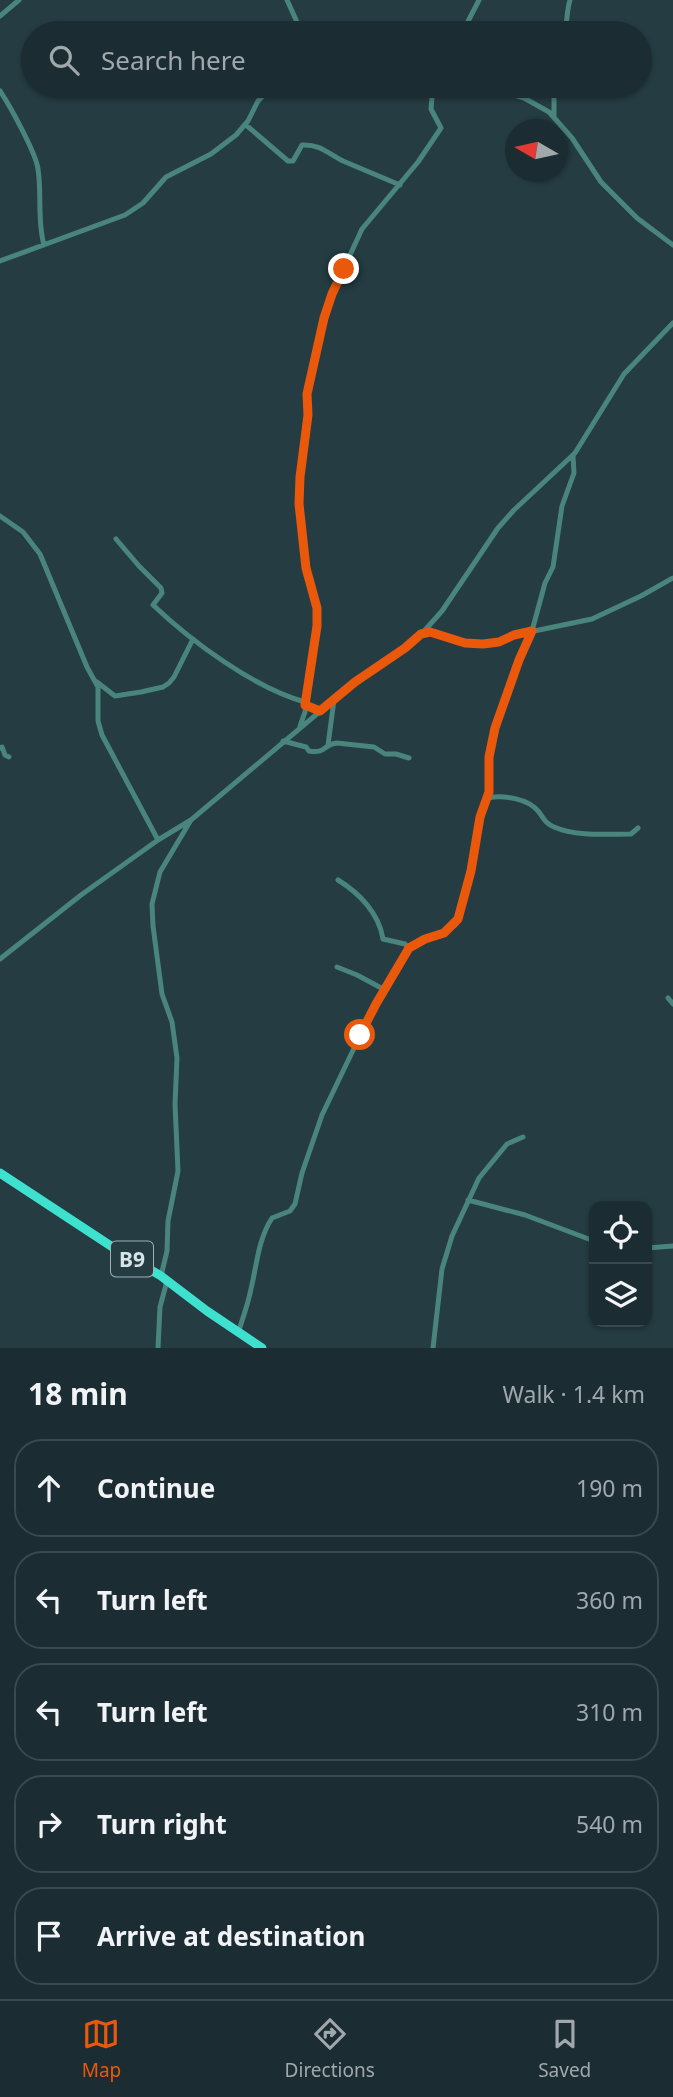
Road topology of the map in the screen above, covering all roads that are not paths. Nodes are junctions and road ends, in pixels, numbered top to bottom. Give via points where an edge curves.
1 (19, 0) edge
2 (287, 0) edge
3 (479, 0) edge
4 (569, 0) edge
5 (0, 16) edge
6 (297, 21) edge
7 (468, 21) edge
8 (566, 21) edge
9 (0, 91) edge
10 (261, 98) edge
11 (432, 98) edge
12 (521, 98) edge
13 (554, 98) edge
14 (554, 117) junction
15 (246, 125) junction
16 (400, 185) junction
17 (44, 245) junction
18 (673, 245) edge
19 (0, 261) edge
20 (673, 323) edge
21 (573, 456) junction
22 (0, 516) edge
23 (116, 539) dead end
24 (673, 578) edge
25 (532, 631) junction
26 (421, 634) junction
27 (193, 639) junction
28 (94, 680) junction
29 (112, 694) junction
30 (99, 700) junction
31 (334, 700) junction
32 (305, 704) junction
33 (320, 711) junction
34 (299, 729) junction
35 (283, 741) junction
36 (328, 746) junction
37 (0, 748) edge
38 (9, 757) dead end
39 (409, 758) dead end
40 (488, 798) junction
41 (191, 820) junction
42 (638, 828) dead end
43 (158, 840) junction
44 (338, 880) dead end
45 (409, 948) junction
46 (0, 959) edge
47 (337, 967) dead end
48 (385, 990) junction
49 (668, 998) dead end
50 (673, 1004) edge
51 (523, 1138) dead end
52 (0, 1173) edge
53 (468, 1199) junction
54 (589, 1239) edge
55 (673, 1246) edge
56 (652, 1248) edge
57 (164, 1278) junction
58 (238, 1333) junction
59 (158, 1348) edge
60 (262, 1348) edge
61 (433, 1348) edge

1 - 5 street
2 - 6 street
3 - 7 street
4 - 8 street
9 - 17 street via 38,165
10 - 15 street
11 - 16 street via 431,109 441,128
12 - 14 street
13 - 14 street
14 - 18 street via 601,183
15 - 16 street via 288,161 293,161 302,145 308,145
15 - 17 street via 211,154 166,177 125,215
16 - 32 street via 362,229 332,294 308,389 299,504 317,626
17 - 19 street
20 - 21 street via 624,374
21 - 25 street via 555,558
21 - 26 street via 498,528
22 - 28 street via 34,544
23 - 27 street via 162,590 153,605
24 - 25 street via 592,619
25 - 26 street via 483,644
25 - 40 street via 495,728
26 - 31 street
27 - 29 street via 169,683 141,692
27 - 32 street via 250,677
28 - 29 street
28 - 30 street
29 - 30 street
30 - 43 street via 102,735
31 - 33 street
31 - 36 street
32 - 33 street
32 - 34 street
33 - 34 street
34 - 35 street
35 - 36 street via 318,752
35 - 41 street
36 - 39 street via 374,747
37 - 38 street
40 - 42 street via 504,796 531,805 545,823 569,832 631,834
40 - 45 street via 458,919 444,933
41 - 43 street
41 - 57 street via 160,872 152,904 162,994 177,1058 178,1171 168,1220
43 - 46 street
44 - 45 street via 370,908 383,939
45 - 48 street
47 - 48 street
48 - 58 street via 323,1115 295,1204 269,1223 257,1252
49 - 50 street
51 - 53 street via 509,1142 498,1153
52 - 57 highway, B9
53 - 54 street
53 - 61 street via 444,1259
55 - 56 street
57 - 58 highway, B9
57 - 59 street
58 - 60 highway, B9

